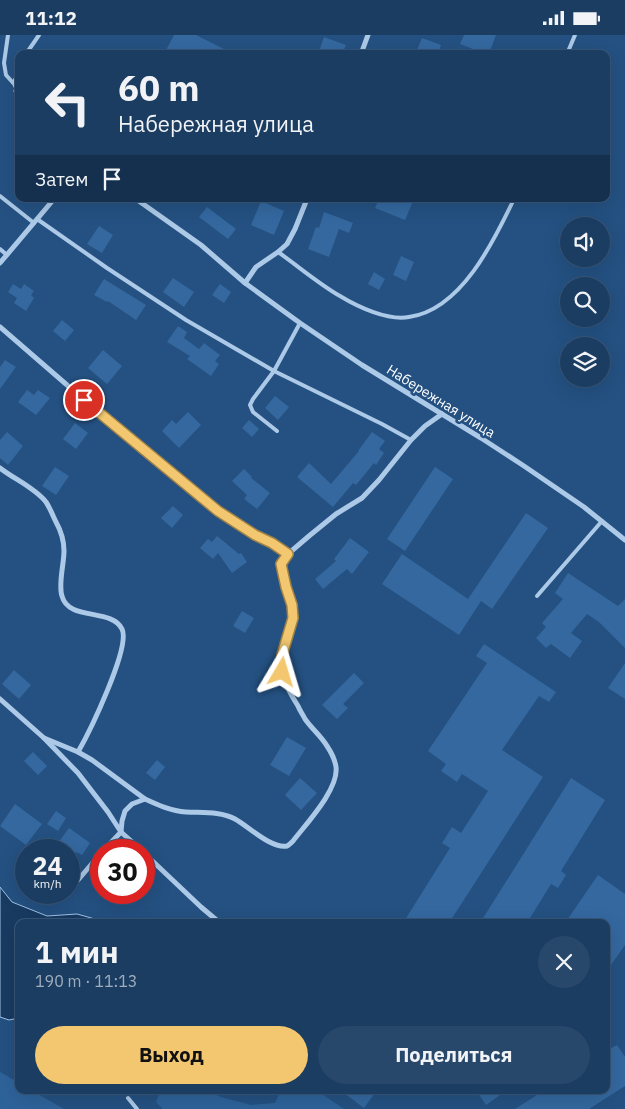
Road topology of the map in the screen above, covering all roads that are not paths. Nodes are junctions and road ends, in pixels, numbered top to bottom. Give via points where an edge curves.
1 (8, 35) edge
2 (39, 35) edge
3 (368, 35) edge
4 (574, 35) edge
5 (29, 50) edge
6 (362, 50) edge
7 (568, 50) edge
8 (15, 87) edge
9 (0, 197) edge
10 (52, 202) edge
11 (140, 202) edge
12 (306, 202) edge
13 (513, 202) edge
14 (36, 221) junction
15 (0, 249) edge
16 (278, 252) junction
17 (7, 255) junction
18 (0, 263) edge
19 (244, 283) junction
20 (300, 323) junction
21 (0, 327) edge
22 (274, 371) junction
23 (442, 414) junction
24 (277, 431) dead end
25 (411, 440) junction
26 (0, 468) edge
27 (602, 521) junction
28 (625, 540) edge
29 (288, 554) junction
30 (537, 596) dead end
31 (0, 699) edge
32 (44, 738) junction
33 (78, 752) junction
34 (145, 799) junction
35 (121, 832) junction
36 (114, 839) edge
37 (129, 839) edge
38 (155, 863) edge
39 (90, 866) edge
40 (80, 878) edge
41 (215, 919) edge
42 (128, 1098) dead end
43 (137, 1109) edge

1 - 8 lane via 5,69
2 - 5 lane
3 - 6 street
4 - 7 lane
9 - 14 lane
10 - 14 street
11 - 19 street, Набережная улица via 201,245
12 - 16 street via 287,244
13 - 16 lane via 475,269 456,291 445,302 408,318 368,310 340,296
14 - 17 street
14 - 22 lane via 186,320
15 - 17 lane
16 - 19 street via 256,267
17 - 18 street
19 - 20 street, Набережная улица
20 - 22 lane
20 - 23 street, Набережная улица
21 - 29 street via 218,511
22 - 24 lane via 250,405 253,412
22 - 25 lane
23 - 25 street
23 - 27 street, Набережная улица
25 - 29 street via 362,498 336,514
26 - 33 street via 46,502 57,523 64,550 61,596 65,604 113,620 122,629 124,641 115,669
27 - 28 street, Набережная улица
27 - 30 lane
29 - 34 street via 281,564 293,618 282,655 282,672 305,719 333,757 336,777 327,797 287,845 276,845 235,819 219,814 171,810
31 - 32 street
32 - 33 street
32 - 35 street via 78,773
33 - 34 street
34 - 35 street via 125,811
35 - 36 street
35 - 37 street
38 - 41 street
39 - 40 street
42 - 43 lane

